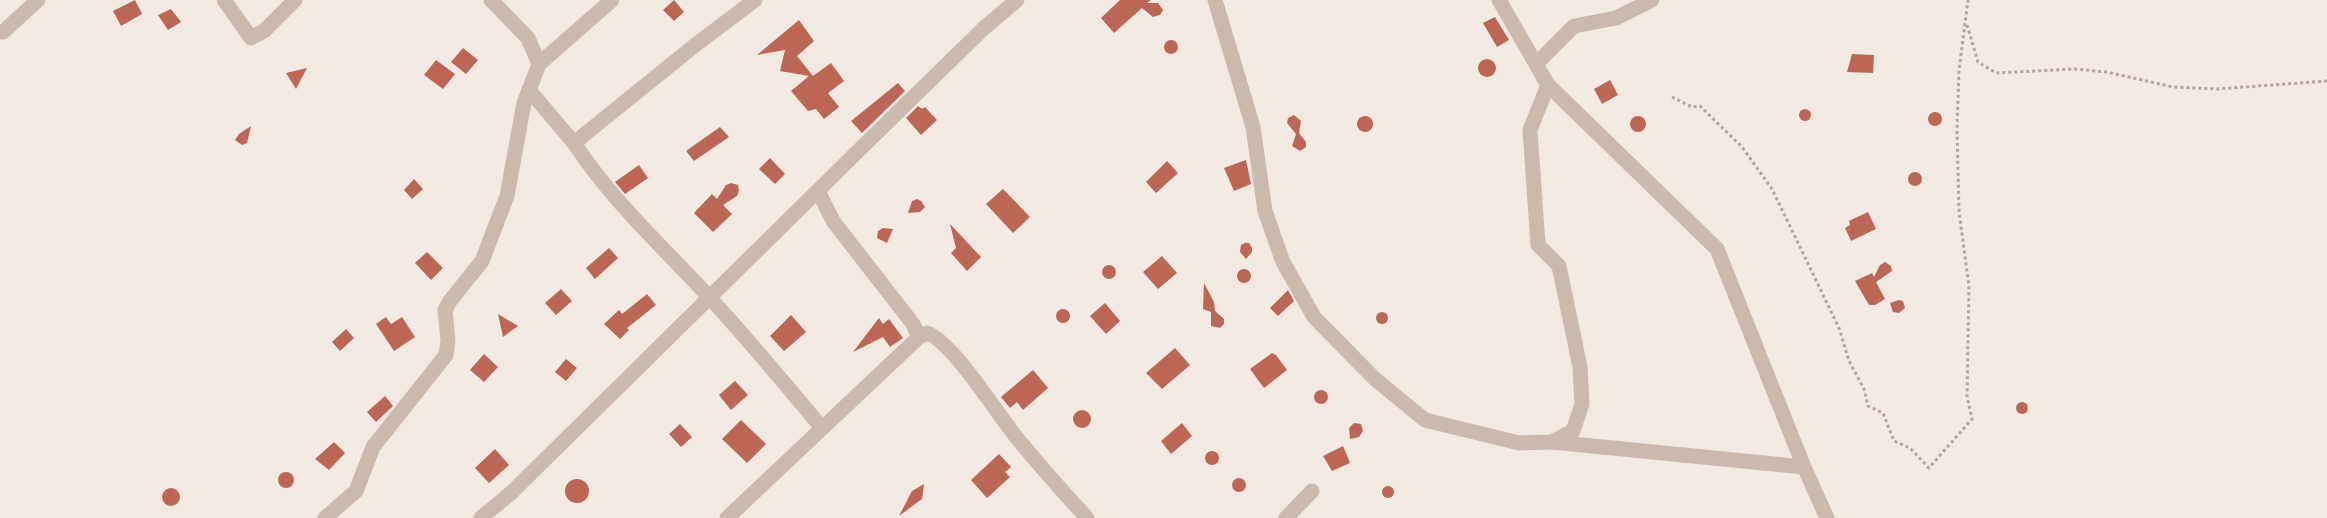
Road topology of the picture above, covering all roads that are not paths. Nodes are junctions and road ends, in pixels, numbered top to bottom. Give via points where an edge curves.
1 (38, 0) edge
2 (224, 0) edge
3 (295, 0) edge
4 (491, 0) edge
5 (612, 0) edge
6 (755, 0) edge
7 (1017, 0) edge
8 (1215, 0) edge
9 (1499, 0) edge
10 (1652, 0) edge
11 (3, 32) dead end
12 (539, 64) junction
13 (1536, 64) junction
14 (1548, 85) junction
15 (529, 90) junction
16 (574, 143) junction
17 (818, 191) junction
18 (709, 297) junction
19 (919, 337) junction
20 (822, 428) junction
21 (1552, 442) junction
22 (1804, 467) junction
23 (1311, 491) dead end
24 (325, 518) edge
25 (481, 518) edge
26 (727, 518) edge
27 (1087, 518) edge
28 (1286, 518) edge
29 (1827, 518) edge

1 - 11 street
2 - 3 street via 251,38 264,31
4 - 12 street via 528,38
5 - 12 street
6 - 16 street
7 - 17 street
8 - 21 street via 1253,127 1265,211 1283,262 1314,317 1375,379 1425,420 1519,442
9 - 13 street
10 - 13 street via 1616,18 1574,26
12 - 15 street
13 - 14 street
14 - 21 street via 1530,130 1538,245 1559,266 1580,367 1582,404 1572,430
14 - 22 street via 1717,249
15 - 16 street
15 - 24 street via 507,196 482,261 445,310 446,355 373,447 356,491
16 - 18 street via 652,240
17 - 18 street
17 - 19 street via 833,221
18 - 20 street
18 - 25 street
19 - 20 street
19 - 27 street via 927,333 934,336 957,359 1015,436
20 - 26 street
21 - 22 street
22 - 29 street
23 - 28 street

